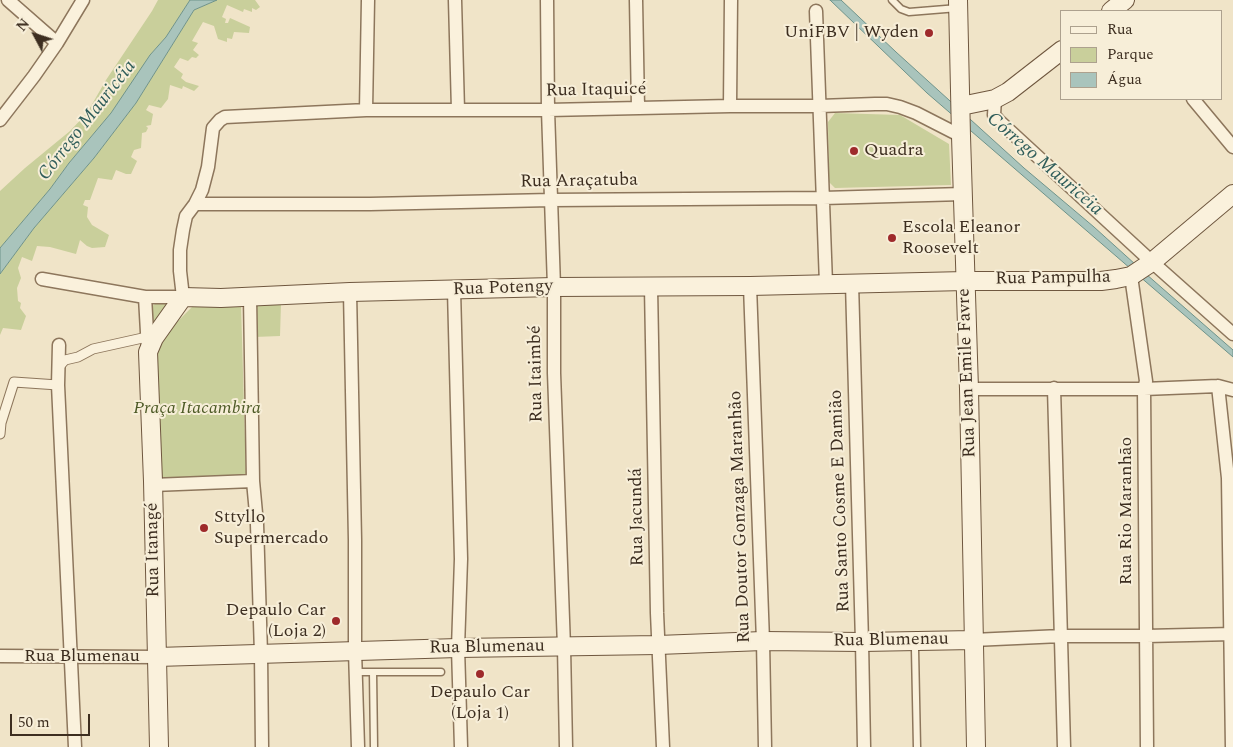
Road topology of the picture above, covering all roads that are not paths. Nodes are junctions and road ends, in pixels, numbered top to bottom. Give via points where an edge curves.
1 (8, 0) edge
2 (83, 0) edge
3 (368, 0) edge
4 (455, 0) edge
5 (547, 0) edge
6 (636, 0) edge
7 (730, 0) edge
8 (892, 0) edge
9 (959, 4) edge
10 (816, 11) dead end
11 (57, 43) junction
12 (1060, 52) edge
13 (996, 99) junction
14 (1194, 100) edge
15 (730, 106) junction
16 (820, 106) junction
17 (638, 107) junction
18 (366, 110) junction
19 (458, 110) junction
20 (548, 110) junction
21 (961, 112) junction
22 (0, 120) edge
23 (961, 136) junction
24 (1233, 147) edge
25 (963, 194) junction
26 (1233, 194) edge
27 (823, 198) junction
28 (551, 200) junction
29 (195, 204) junction
30 (1141, 270) junction
31 (42, 279) dead end
32 (965, 281) junction
33 (852, 283) junction
34 (826, 284) junction
35 (750, 286) junction
36 (554, 287) junction
37 (651, 287) junction
38 (454, 290) junction
39 (350, 292) junction
40 (145, 297) junction
41 (183, 297) junction
42 (250, 297) junction
43 (1233, 334) edge
44 (148, 344) junction
45 (59, 345) dead end
46 (58, 368) junction
47 (58, 385) junction
48 (1218, 386) junction
49 (1054, 388) junction
50 (969, 389) junction
51 (1144, 389) junction
52 (1233, 390) edge
53 (0, 434) edge
54 (253, 481) junction
55 (1230, 481) edge
56 (153, 485) junction
57 (1231, 634) edge
58 (1061, 636) junction
59 (1146, 636) junction
60 (973, 640) junction
61 (763, 641) junction
62 (862, 642) junction
63 (658, 645) junction
64 (914, 645) junction
65 (458, 648) junction
66 (564, 648) junction
67 (354, 651) junction
68 (261, 654) junction
69 (0, 656) edge
70 (70, 656) junction
71 (157, 657) junction
72 (355, 672) junction
73 (373, 672) junction
74 (441, 672) dead end
75 (74, 747) edge
76 (159, 747) edge
77 (262, 747) edge
78 (358, 747) edge
79 (374, 747) edge
80 (461, 747) edge
81 (566, 747) edge
82 (663, 747) edge
83 (765, 747) edge
84 (864, 747) edge
85 (917, 747) edge
86 (976, 747) edge
87 (1064, 747) edge
88 (1147, 747) edge
89 (1232, 747) edge

1 - 11 street
2 - 11 street
3 - 18 street
4 - 19 street
5 - 20 street, Rua Itaimbé
6 - 17 street
7 - 15 street
8 - 9 lane via 909,12
9 - 21 main road, Rua Jean Emile Favre
10 - 16 street
11 - 22 street
12 - 13 main road
13 - 21 main road
13 - 30 street via 994,115 998,121
14 - 24 street
15 - 16 street, Rua Itaquicé
15 - 17 street, Rua Itaquicé
16 - 23 street, Rua Itaquicé via 887,104 916,113
16 - 27 street
17 - 20 street, Rua Itaquicé
18 - 19 street, Rua Itaquicé
18 - 29 street, Rua Itaquicé via 225,117 213,128 208,167
19 - 20 street, Rua Itaquicé
20 - 28 street, Rua Itaimbé
21 - 23 main road, Rua Jean Emile Favre
23 - 25 main road, Rua Jean Emile Favre
25 - 27 street, Rua Araçatuba
25 - 32 main road, Rua Jean Emile Favre
26 - 30 main road
27 - 28 street, Rua Araçatuba
27 - 34 street
28 - 29 street, Rua Araçatuba
28 - 36 street, Rua Itaimbé
29 - 41 street via 186,216 182,230 180,271
30 - 32 main road, Rua Pampulha via 1116,279 1101,280
30 - 43 street
30 - 51 street, Rua Rio Maranhão
31 - 40 street, Rua Potengy
32 - 33 main road, Rua Potengy
32 - 50 main road, Rua Jean Emile Favre
33 - 34 main road, Rua Potengy
33 - 62 street, Rua Santo Cosme E Damião
34 - 35 main road, Rua Potengy
35 - 37 main road, Rua Potengy
35 - 61 street, Rua Doutor Gonzaga Maranhão
36 - 37 main road, Rua Potengy
36 - 38 main road, Rua Potengy
36 - 66 street, Rua Itaimbé via 555,423
37 - 63 street, Rua Jacundá
38 - 39 main road, Rua Potengy
38 - 65 street via 460,558
39 - 42 main road, Rua Potengy
39 - 67 street via 356,540
40 - 41 street, Rua Potengy
40 - 44 street, Rua Itanagé
41 - 42 main road, Rua Potengy
41 - 44 main road, Rua Itanagé
42 - 54 street
44 - 46 street via 93,349 66,360
44 - 56 main road, Rua Itanagé
45 - 46 street
46 - 47 street
47 - 53 street via 14,382
47 - 70 street
48 - 51 street
48 - 52 street
48 - 55 street
49 - 50 street
49 - 51 street
49 - 58 street
50 - 60 main road, Rua Jean Emile Favre
51 - 59 street, Rua Rio Maranhão
54 - 56 street
54 - 68 street
55 - 57 street
56 - 71 main road, Rua Itanagé
57 - 59 street
57 - 89 street
58 - 59 street
58 - 60 street
58 - 87 street
59 - 88 street, Rua Rio Maranhão
60 - 64 main road, Rua Blumenau
60 - 86 main road, Rua Jean Emile Favre
61 - 62 main road, Rua Blumenau
61 - 63 main road, Rua Blumenau
61 - 83 street, Rua Doutor Gonzaga Maranhão
62 - 64 main road, Rua Blumenau
62 - 84 street, Rua Santo Cosme E Damião
63 - 66 main road, Rua Blumenau
63 - 82 street, Rua Jacundá
64 - 85 lane
65 - 66 main road, Rua Blumenau
65 - 67 main road, Rua Blumenau
65 - 80 street
66 - 81 street, Rua Itaimbé
67 - 68 main road, Rua Blumenau
67 - 72 street
68 - 71 main road, Rua Blumenau
68 - 77 street
69 - 70 street, Rua Blumenau
70 - 71 street, Rua Blumenau
70 - 75 street
71 - 76 main road, Rua Itanagé
72 - 73 lane
72 - 78 street
73 - 74 lane
73 - 79 lane

